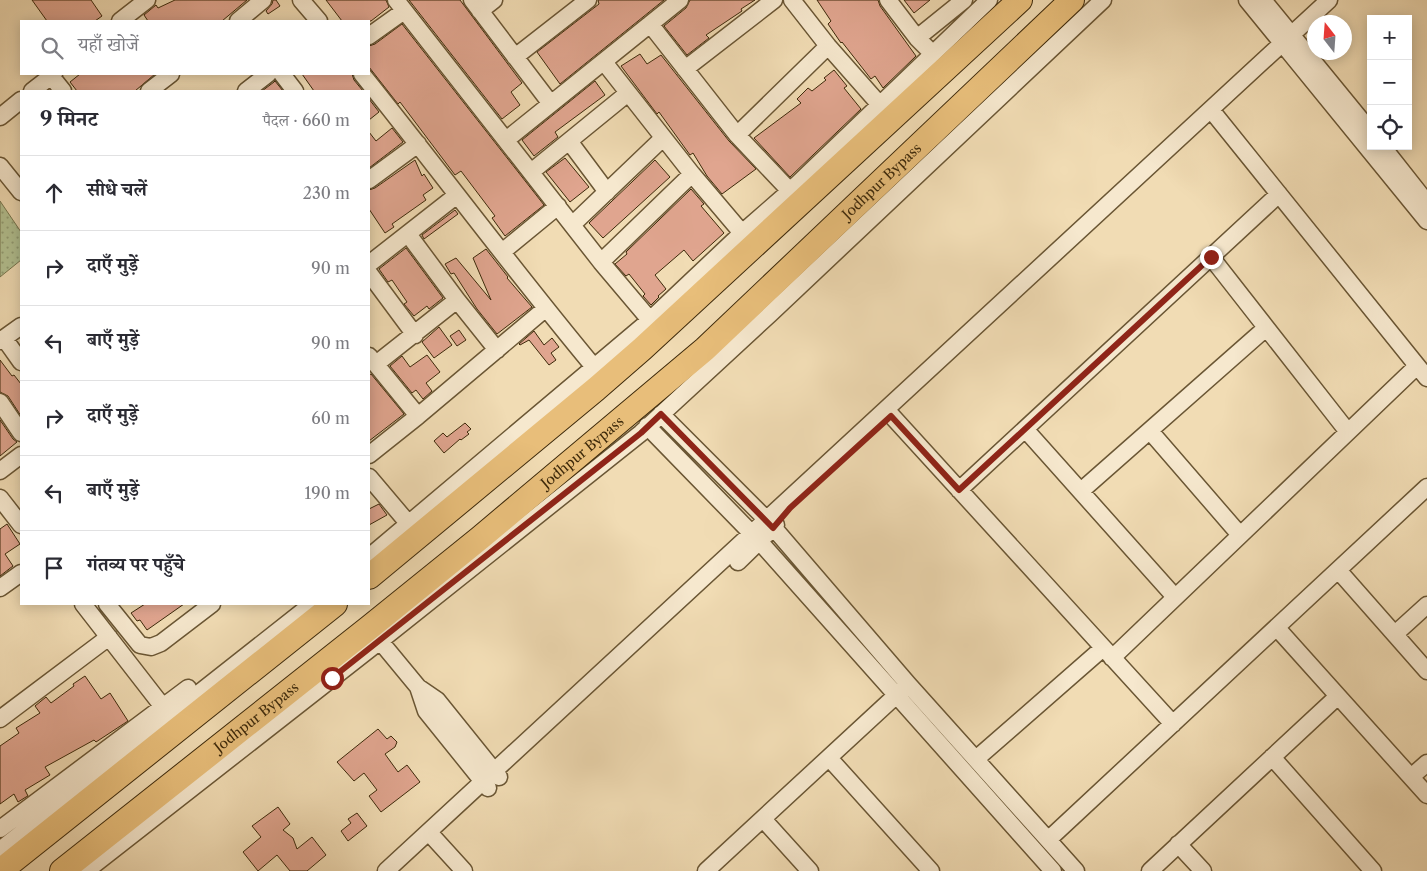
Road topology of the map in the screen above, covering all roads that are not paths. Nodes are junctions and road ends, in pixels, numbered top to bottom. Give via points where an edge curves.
1 (147, 0) edge
2 (263, 0) edge
3 (301, 0) edge
4 (494, 0) edge
5 (588, 0) edge
6 (680, 0) edge
7 (774, 0) edge
8 (792, 0) edge
9 (888, 0) edge
10 (964, 0) edge
11 (989, 0) edge
12 (1020, 0) edge
13 (1072, 0) edge
14 (1104, 0) edge
15 (1247, 0) edge
16 (1263, 0) edge
17 (1329, 0) edge
18 (1342, 0) edge
19 (476, 5) edge
20 (400, 6) edge
21 (1326, 15) edge
22 (121, 20) edge
23 (239, 20) edge
24 (318, 20) edge
25 (650, 24) junction
26 (1307, 30) edge
27 (370, 35) edge
28 (917, 38) junction
29 (1290, 42) junction
30 (828, 46) junction
31 (933, 54) junction
32 (515, 57) junction
33 (604, 62) junction
34 (685, 69) junction
35 (53, 75) edge
36 (170, 75) edge
37 (267, 75) edge
38 (283, 75) edge
39 (363, 75) edge
40 (33, 90) edge
41 (62, 90) edge
42 (150, 90) edge
43 (247, 90) edge
44 (294, 90) edge
45 (628, 93) junction
46 (20, 101) edge
47 (551, 104) junction
48 (880, 105) junction
49 (1216, 116) junction
50 (0, 117) edge
51 (1367, 128) edge
52 (737, 135) junction
53 (663, 138) junction
54 (506, 140) junction
55 (569, 142) junction
56 (418, 144) junction
57 (1385, 150) edge
58 (0, 166) edge
59 (531, 172) junction
60 (692, 174) junction
61 (370, 179) edge
62 (20, 191) edge
63 (607, 192) junction
64 (790, 192) junction
65 (1279, 194) junction
66 (457, 196) junction
67 (1427, 203) edge
68 (558, 206) junction
69 (1427, 220) edge
70 (572, 225) junction
71 (742, 233) junction
72 (408, 234) junction
73 (502, 252) junction
74 (1211, 257) junction
75 (601, 262) junction
76 (370, 263) edge
77 (370, 274) edge
78 (457, 300) junction
79 (545, 309) junction
80 (650, 320) junction
81 (20, 327) edge
82 (1266, 328) junction
83 (414, 335) junction
84 (2, 340) edge
85 (497, 350) junction
86 (372, 360) edge
87 (20, 361) edge
88 (594, 367) junction
89 (1422, 372) edge
90 (0, 402) edge
91 (661, 414) junction
92 (418, 416) junction
93 (891, 416) junction
94 (648, 426) junction
95 (1024, 429) junction
96 (1150, 431) junction
97 (20, 432) edge
98 (1348, 432) junction
99 (370, 454) edge
100 (20, 456) edge
101 (0, 471) edge
102 (370, 478) edge
103 (1427, 487) edge
104 (959, 490) junction
105 (1081, 492) junction
106 (1, 502) edge
107 (408, 523) junction
108 (20, 524) edge
109 (770, 524) junction
110 (1240, 535) junction
111 (756, 538) junction
112 (370, 556) edge
113 (1338, 570) junction
114 (20, 574) edge
115 (370, 575) edge
116 (0, 588) edge
117 (1175, 597) junction
118 (84, 605) edge
119 (211, 605) edge
120 (300, 605) edge
121 (311, 605) edge
122 (334, 605) edge
123 (1427, 605) edge
124 (114, 606) edge
125 (1276, 628) junction
126 (1395, 634) junction
127 (109, 637) junction
128 (380, 641) junction
129 (1108, 653) junction
130 (1427, 671) edge
131 (903, 689) junction
132 (1338, 696) junction
133 (164, 706) junction
134 (0, 719) edge
135 (1173, 724) junction
136 (1272, 757) junction
137 (829, 758) junction
138 (976, 759) junction
139 (1427, 762) edge
140 (1411, 777) junction
141 (491, 779) junction
142 (1427, 795) edge
143 (763, 819) junction
144 (0, 829) edge
145 (434, 838) junction
146 (1049, 839) junction
147 (1178, 844) junction
148 (0, 850) edge
149 (0, 870) edge
150 (62, 871) edge
151 (86, 871) edge
152 (386, 871) edge
153 (399, 871) edge
154 (464, 871) edge
155 (706, 871) edge
156 (810, 871) edge
157 (931, 871) edge
158 (1053, 871) edge
159 (1076, 871) edge
160 (1150, 871) edge
161 (1203, 871) edge
162 (1373, 871) edge

1 - 22 street
2 - 23 street
3 - 24 street
4 - 19 street
5 - 32 street
6 - 25 street
7 - 34 street
8 - 30 street
9 - 28 street
10 - 28 street
11 - 31 street
12 - 115 highway via 642,349
13 - 150 highway, Jodhpur Bypass via 705,349 363,633
14 - 91 street
15 - 29 street
16 - 29 street
17 - 29 street
18 - 21 street
19 - 32 street
20 - 27 street
20 - 54 street
25 - 33 street
25 - 34 street
26 - 29 street
28 - 31 street
29 - 49 street
29 - 51 street
29 - 69 street
29 - 109 street
30 - 48 street
30 - 52 street
31 - 48 street
32 - 47 street
33 - 45 street
33 - 47 street
34 - 52 street
35 - 40 street
35 - 41 street
36 - 42 street
37 - 43 street
38 - 44 street
39 - 56 street
45 - 53 street
45 - 55 street
46 - 50 street
47 - 54 street
48 - 64 street
49 - 65 street
49 - 93 street
52 - 64 street
53 - 60 street
53 - 63 street
54 - 59 street
55 - 59 street
55 - 63 street
56 - 61 street
56 - 66 street
57 - 67 street
58 - 62 street
59 - 68 street
60 - 71 street
60 - 75 street
63 - 70 street
64 - 71 street
65 - 74 street
65 - 89 street
66 - 72 street
66 - 73 street
68 - 70 street
68 - 73 street
70 - 75 street
71 - 80 street
72 - 76 street
72 - 78 street
73 - 79 street
74 - 82 street
74 - 95 street
75 - 80 street
77 - 83 street
78 - 83 street
78 - 85 street
79 - 85 street
79 - 88 street
80 - 88 street
81 - 84 street
82 - 96 street
82 - 98 street
83 - 86 street
84 - 87 street
85 - 92 street
86 - 92 street
88 - 107 street
89 - 98 street
90 - 97 street
91 - 94 street
91 - 109 street
92 - 99 street
93 - 104 street
93 - 109 street
94 - 111 street
94 - 128 street
95 - 104 street
95 - 105 street
96 - 105 street
96 - 110 street
98 - 110 street
100 - 101 street
102 - 107 street
103 - 113 street
104 - 129 street
105 - 117 street
106 - 108 street
107 - 112 street
109 - 111 street
109 - 131 street
110 - 117 street
111 - 131 street
111 - 141 street
113 - 125 street
113 - 126 street
114 - 116 street
117 - 129 street
118 - 127 street
119 - 124 street via 151,647 140,645
120 - 133 street
121 - 148 street
122 - 149 highway
123 - 126 street
125 - 132 street
125 - 135 street
126 - 130 street
127 - 133 street
127 - 134 street
128 - 141 street via 418,687 437,700
128 - 151 street
129 - 135 street
129 - 138 street
131 - 137 street
131 - 138 street
131 - 158 street
132 - 136 street
132 - 140 street
133 - 144 street
135 - 146 street
136 - 147 street
136 - 162 street
137 - 143 street
137 - 157 street
138 - 146 street
139 - 140 street
140 - 142 street
141 - 145 street
141 - 152 street
143 - 155 street
143 - 156 street
145 - 153 street
145 - 154 street
146 - 159 street
147 - 160 street
147 - 161 street

